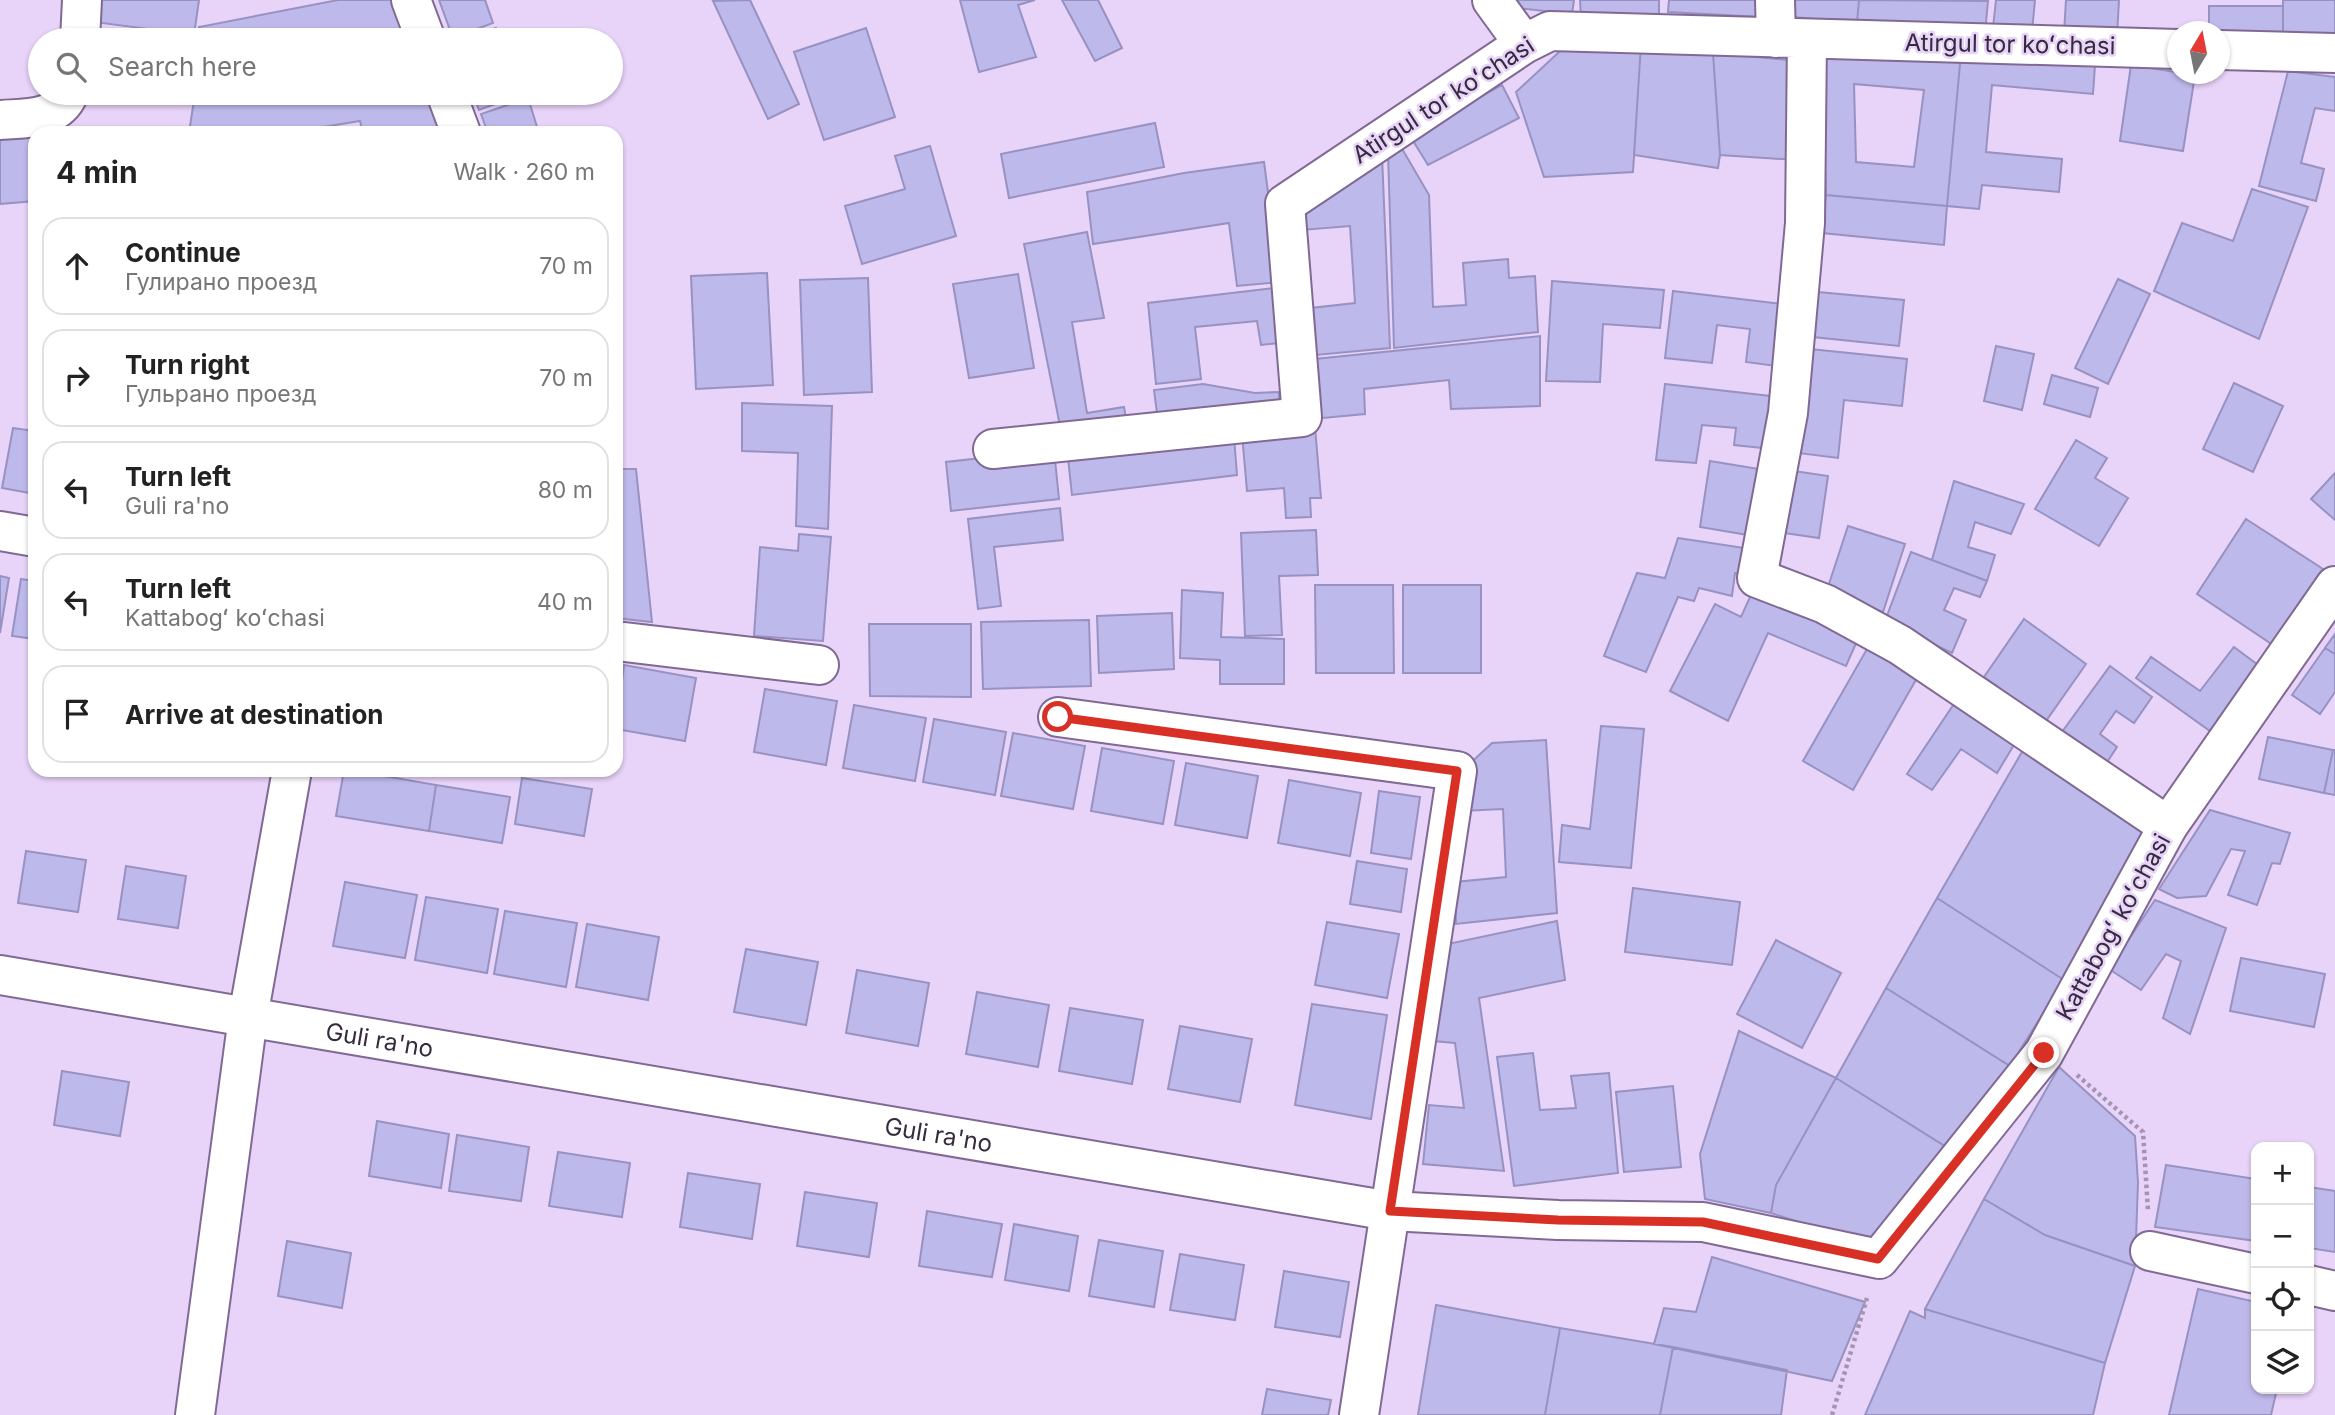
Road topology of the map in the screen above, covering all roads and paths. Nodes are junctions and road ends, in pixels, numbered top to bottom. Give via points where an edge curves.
1 (82, 0) edge
2 (411, 0) edge
3 (1492, 0) edge
4 (1775, 0) edge
5 (81, 28) edge
6 (422, 28) edge
7 (1792, 39) junction
8 (1524, 44) junction
9 (2167, 49) edge
10 (2230, 50) edge
11 (2335, 53) edge
12 (60, 105) edge
13 (450, 105) edge
14 (0, 120) edge
15 (458, 126) edge
16 (993, 449) dead end
17 (0, 531) edge
18 (28, 536) edge
19 (2335, 586) edge
20 (623, 642) edge
21 (819, 665) dead end
22 (1058, 717) dead end
23 (291, 777) edge
24 (2168, 827) junction
25 (0, 975) edge
26 (248, 1017) junction
27 (2044, 1053) junction
28 (1390, 1211) junction
29 (2150, 1251) joint
30 (1878, 1259) junction
31 (2251, 1272) edge
32 (2314, 1286) edge
33 (2335, 1291) edge
34 (195, 1415) edge
35 (1359, 1415) edge
36 (1832, 1415) edge

1 - 5 street
2 - 6 street
3 - 8 street
4 - 7 street
7 - 8 street, Atirgul tor koʻchasi via 1550,31
7 - 9 street, Atirgul tor koʻchasi
7 - 24 street via 1805,223 1788,413 1758,578 1825,604 1900,645
8 - 16 street, Atirgul tor koʻchasi via 1285,204 1302,416
10 - 11 street
12 - 14 street via 45,117
13 - 15 street
17 - 18 street
19 - 24 street, Kattabogʻ koʻchasi
20 - 21 street
22 - 28 street via 1457,771
23 - 26 street
24 - 27 street, Kattabogʻ koʻchasi
25 - 26 street, Guli ra'no
26 - 28 street, Guli ra'no
26 - 34 street
27 - 29 path via 2076,1074 2143,1132
27 - 30 street, Kattabogʻ koʻchasi
28 - 30 street, Guli ra'no via 1703,1222
28 - 35 street
29 - 31 street
30 - 36 path
32 - 33 street

